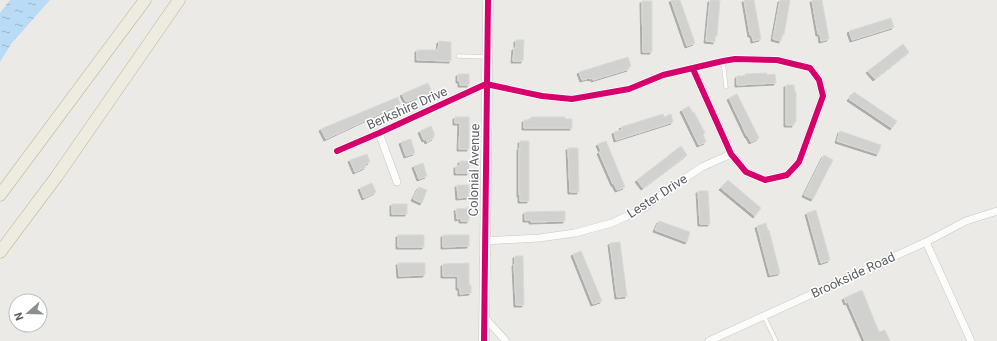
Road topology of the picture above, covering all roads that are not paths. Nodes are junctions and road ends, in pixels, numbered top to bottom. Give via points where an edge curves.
1 (145, 0) edge
2 (180, 0) edge
3 (183, 0) edge
4 (488, 0) edge
5 (152, 41) junction
6 (458, 56) dead end
7 (487, 57) junction
8 (723, 62) junction
9 (693, 69) junction
10 (486, 84) junction
11 (726, 87) dead end
12 (379, 133) junction
13 (337, 150) dead end
14 (731, 154) junction
15 (397, 182) dead end
16 (0, 195) edge
17 (997, 211) edge
18 (484, 241) junction
19 (926, 242) junction
20 (0, 252) edge
21 (764, 316) junction
22 (485, 318) junction
23 (484, 341) edge
24 (506, 341) edge
25 (709, 341) edge
26 (776, 341) edge
27 (971, 341) edge

1 - 16 highway
2 - 5 highway
3 - 5 highway
4 - 7 street, Colonial Avenue
5 - 20 highway
6 - 7 lane
7 - 10 street, Colonial Avenue
8 - 9 street
8 - 11 lane
8 - 14 street via 777,60 810,68 819,80 823,96 799,162 787,175 765,180 746,172
9 - 10 street via 663,75 629,89 572,99 542,96
9 - 14 street
10 - 12 street, Berkshire Drive
10 - 18 street, Colonial Avenue
12 - 13 street, Berkshire Drive
12 - 15 street
14 - 18 street, Lester Drive via 702,167 644,208 612,223 575,233
17 - 19 street, Brookside Road via 966,221
18 - 22 street, Colonial Avenue
19 - 21 street, Brookside Road
19 - 27 street
21 - 25 street, Brookside Road
21 - 26 lane
22 - 23 street, Colonial Avenue
22 - 24 street

